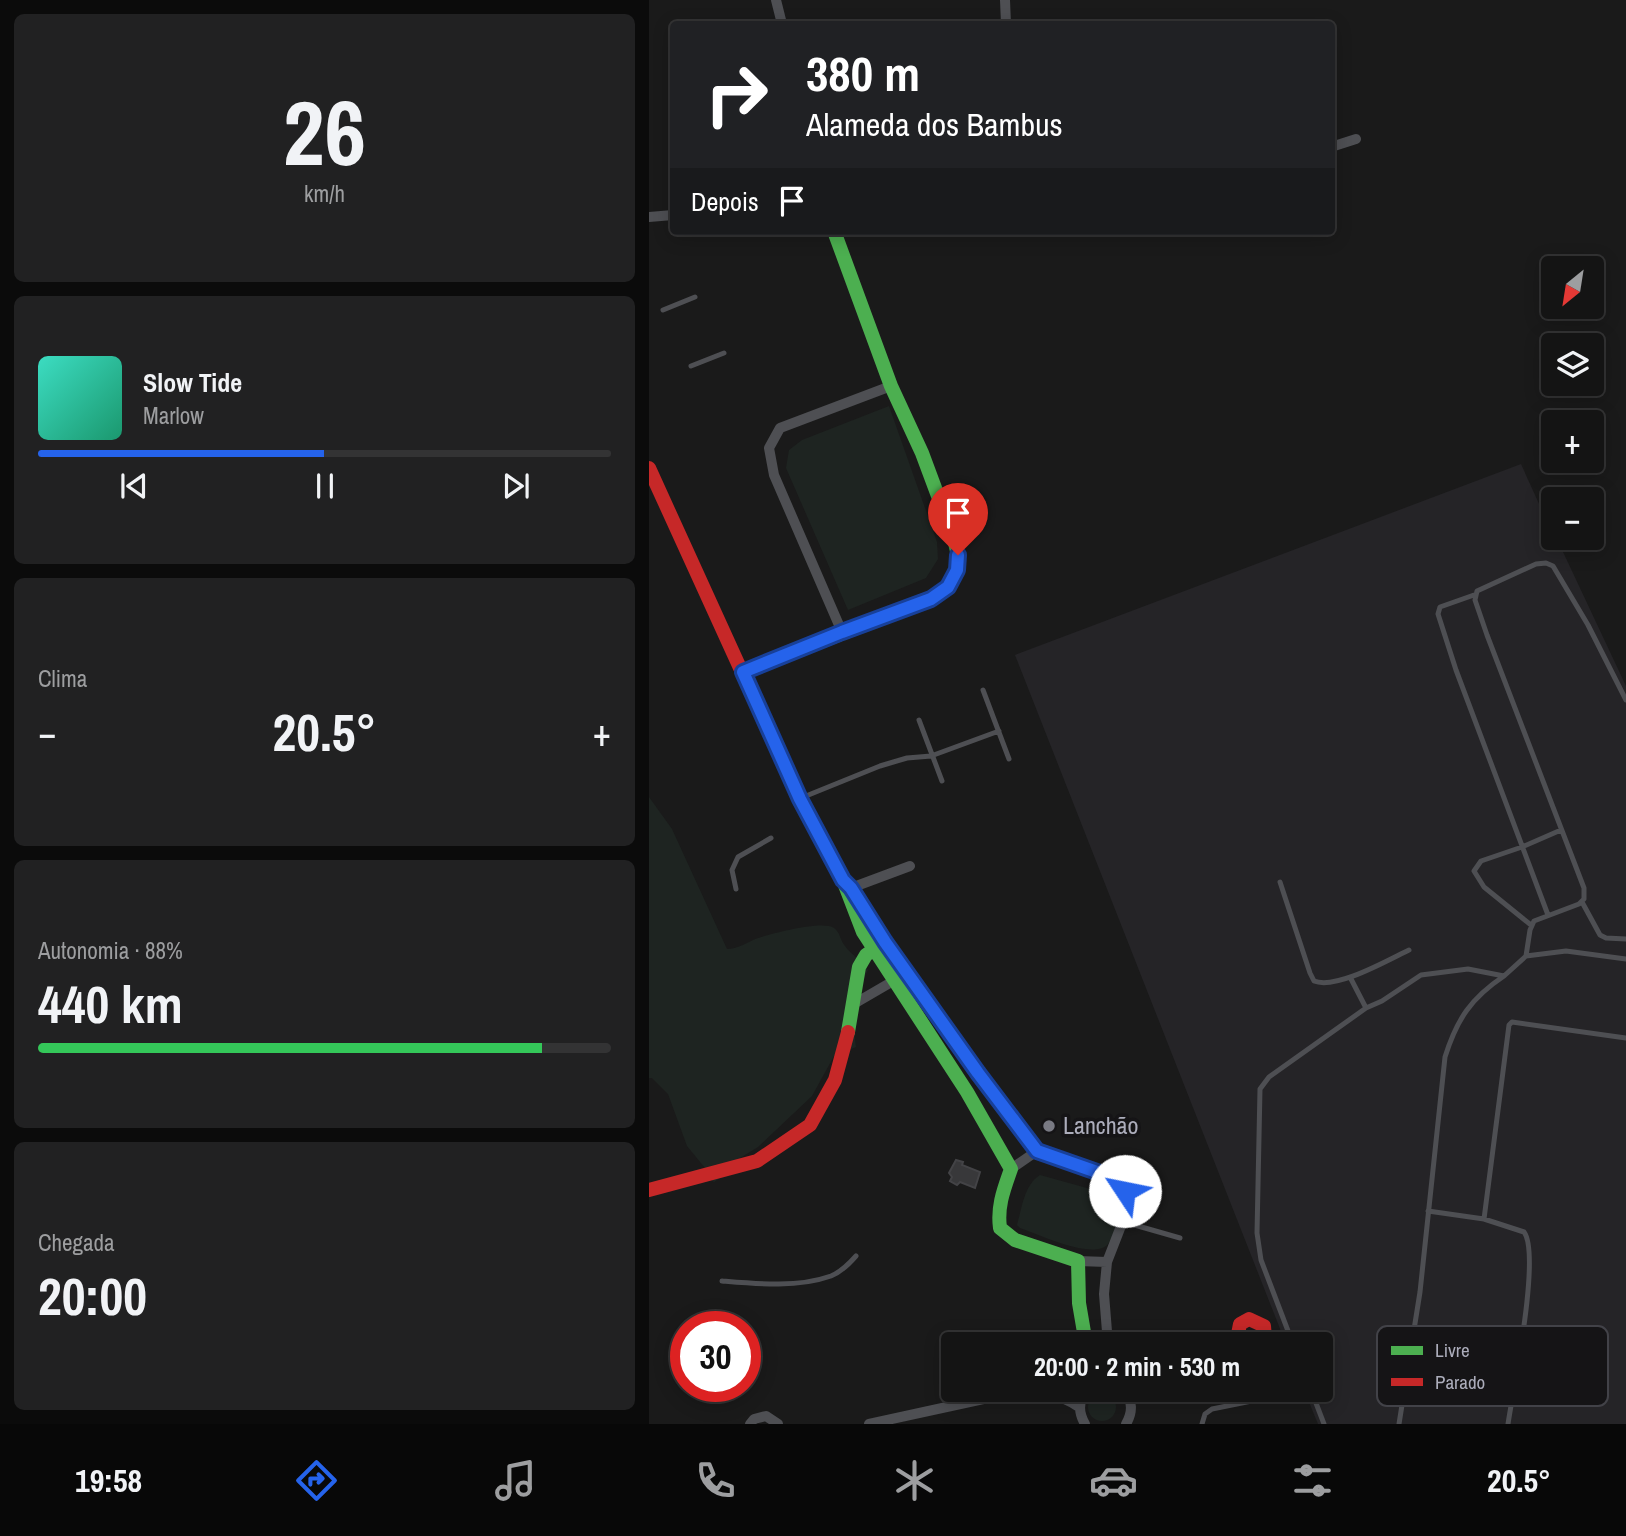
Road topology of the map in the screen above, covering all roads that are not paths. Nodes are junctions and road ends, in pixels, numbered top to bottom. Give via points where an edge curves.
1 (776, 0) edge
2 (1005, 0) edge
3 (781, 21) edge
4 (1006, 21) edge
5 (1356, 139) dead end
6 (1335, 146) edge
7 (670, 215) edge
8 (649, 217) edge
9 (835, 235) edge
10 (695, 297) dead end
11 (663, 310) dead end
12 (724, 353) dead end
13 (691, 366) dead end
14 (891, 386) junction
15 (649, 468) edge
16 (1474, 595) junction
17 (842, 632) junction
18 (743, 672) junction
19 (983, 690) dead end
20 (1626, 700) edge
21 (919, 720) dead end
22 (999, 731) junction
23 (933, 755) junction
24 (1009, 759) dead end
25 (942, 780) dead end
26 (800, 799) junction
27 (1561, 830) junction
28 (771, 838) dead end
29 (1522, 847) junction
30 (910, 866) dead end
31 (1280, 882) dead end
32 (847, 884) junction
33 (736, 890) dead end
34 (1582, 902) junction
35 (1548, 915) junction
36 (1531, 925) junction
37 (1626, 939) edge
38 (879, 945) junction
39 (1409, 950) dead end
40 (1526, 956) junction
41 (1626, 959) edge
42 (1504, 976) junction
43 (901, 977) junction
44 (1350, 977) junction
45 (852, 1005) junction
46 (1366, 1008) junction
47 (1626, 1038) edge
48 (1037, 1151) junction
49 (1011, 1169) junction
50 (649, 1189) edge
51 (1428, 1211) junction
52 (1484, 1219) junction
53 (1124, 1222) junction
54 (1180, 1238) dead end
55 (856, 1256) dead end
56 (1078, 1261) junction
57 (1107, 1262) junction
58 (722, 1281) dead end
59 (1415, 1326) edge
60 (1523, 1326) edge
61 (1084, 1332) edge
62 (1107, 1332) edge
63 (1238, 1332) edge
64 (1265, 1332) edge
65 (1288, 1332) edge
66 (1080, 1402) edge
67 (1128, 1402) edge
68 (1247, 1402) edge
69 (1316, 1402) edge
70 (1402, 1406) edge
71 (1511, 1406) edge
72 (1079, 1407) junction
73 (751, 1424) edge
74 (777, 1424) edge
75 (869, 1424) edge
76 (1085, 1424) edge
77 (1126, 1424) edge
78 (1202, 1424) edge
79 (1324, 1424) edge
80 (1399, 1424) edge
81 (1508, 1424) edge

1 - 3 street
2 - 4 street
5 - 6 street
7 - 8 street
9 - 14 street
10 - 11 lane
12 - 13 lane
14 - 17 street via 954,539 957,570 948,587 931,599
14 - 17 street via 780,428 769,448 774,475
15 - 18 street
16 - 20 lane via 1482,587 1536,564 1553,566
16 - 27 lane
16 - 29 lane via 1440,607 1438,614
17 - 18 street
18 - 26 street
19 - 22 lane
21 - 23 lane
22 - 23 lane
22 - 24 lane
23 - 25 lane
23 - 26 lane via 889,763
26 - 32 street
27 - 29 lane
27 - 34 lane via 1584,888
28 - 33 lane via 738,857 732,870
29 - 35 lane
29 - 36 lane via 1481,861 1474,871 1484,887
30 - 32 street
31 - 44 lane via 1315,981 1322,984
32 - 38 street via 857,920
34 - 35 lane
34 - 37 lane via 1600,935
35 - 36 lane
36 - 40 lane
38 - 43 street
38 - 45 street via 859,967
39 - 44 lane
40 - 41 lane via 1565,951
40 - 42 lane
42 - 46 lane via 1468,969 1421,975
42 - 51 lane via 1470,1004 1448,1048
43 - 45 street
43 - 48 street
43 - 49 street
44 - 46 lane
45 - 50 street via 835,1080 810,1125 757,1161
46 - 65 lane via 1269,1077 1260,1089 1256,1233 1261,1261
47 - 52 lane via 1519,1022 1509,1025
48 - 49 street
48 - 53 street via 1114,1178 1125,1191
49 - 56 street via 1000,1201 1001,1228 1015,1240
51 - 52 lane
51 - 59 lane
52 - 60 lane via 1524,1231 1528,1237 1531,1254
53 - 54 lane
53 - 57 street
55 - 58 lane via 831,1276 797,1282
56 - 57 street
56 - 61 street
57 - 62 street
63 - 64 street via 1248,1319 1264,1326
66 - 72 street
67 - 77 street
68 - 78 lane via 1212,1409
69 - 79 lane
70 - 80 lane
71 - 81 lane
72 - 75 street via 1064,1397 1036,1391 1011,1393
72 - 76 street
73 - 74 street via 766,1416

